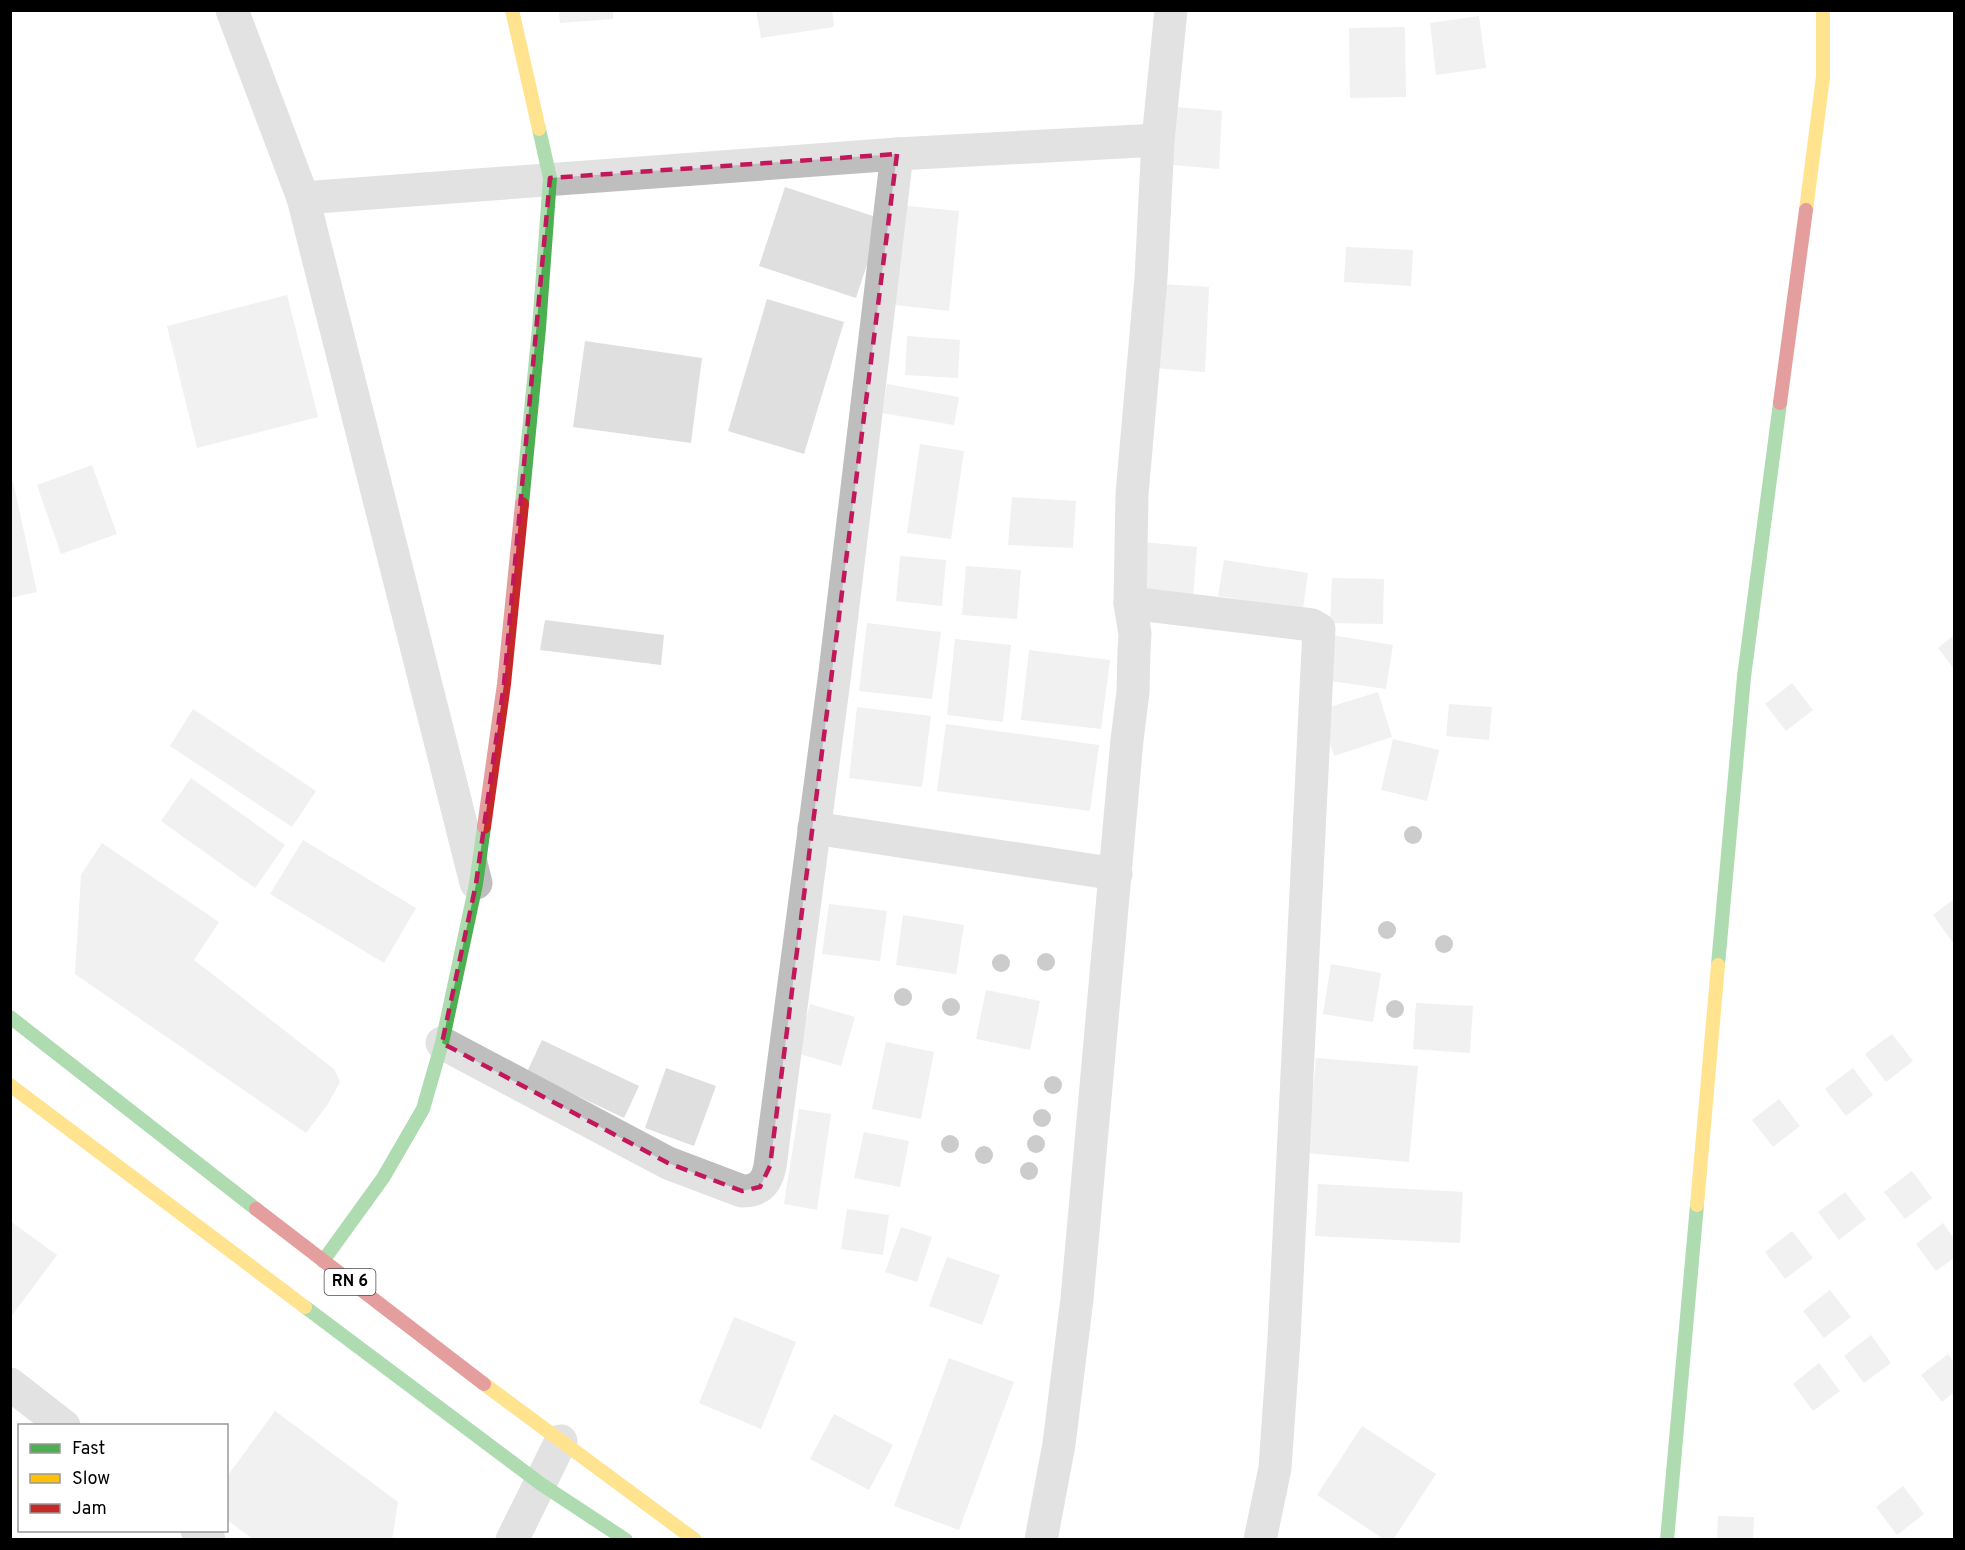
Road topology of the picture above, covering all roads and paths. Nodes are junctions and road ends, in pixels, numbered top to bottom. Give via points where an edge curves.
1 (232, 10) edge
2 (512, 10) edge
3 (1171, 10) edge
4 (1823, 10) edge
5 (1158, 140) junction
6 (897, 154) junction
7 (550, 178) junction
8 (303, 198) junction
9 (1131, 603) junction
10 (814, 828) junction
11 (1116, 874) junction
12 (477, 884) junction
13 (10, 1017) edge
14 (442, 1043) junction
15 (10, 1085) edge
16 (323, 1261) junction
17 (10, 1384) edge
18 (62, 1424) edge
19 (561, 1441) junction
20 (541, 1484) junction
21 (513, 1539) edge
22 (626, 1539) edge
23 (695, 1539) edge
24 (1041, 1539) edge
25 (1260, 1539) edge
26 (1667, 1539) edge

1 - 8 street
2 - 7 street
3 - 5 street
4 - 26 street via 1823,77 1744,677
5 - 6 street
5 - 9 street via 1151,278 1132,494
6 - 7 street
6 - 10 street
7 - 8 street
7 - 12 street via 504,684
8 - 12 street
9 - 11 street via 1135,634 1133,692
9 - 25 street via 1312,624 1319,629 1277,1445
10 - 11 street
10 - 14 street via 770,1166 760,1187 742,1191 668,1163
11 - 24 street via 1077,1299 1059,1444
12 - 14 street
13 - 16 street, RN 6
14 - 16 street via 423,1109 383,1178
15 - 20 street, RN 6
16 - 19 street, RN 6
17 - 18 street
19 - 20 street
19 - 23 street, RN 6
20 - 21 street
20 - 22 street, RN 6

